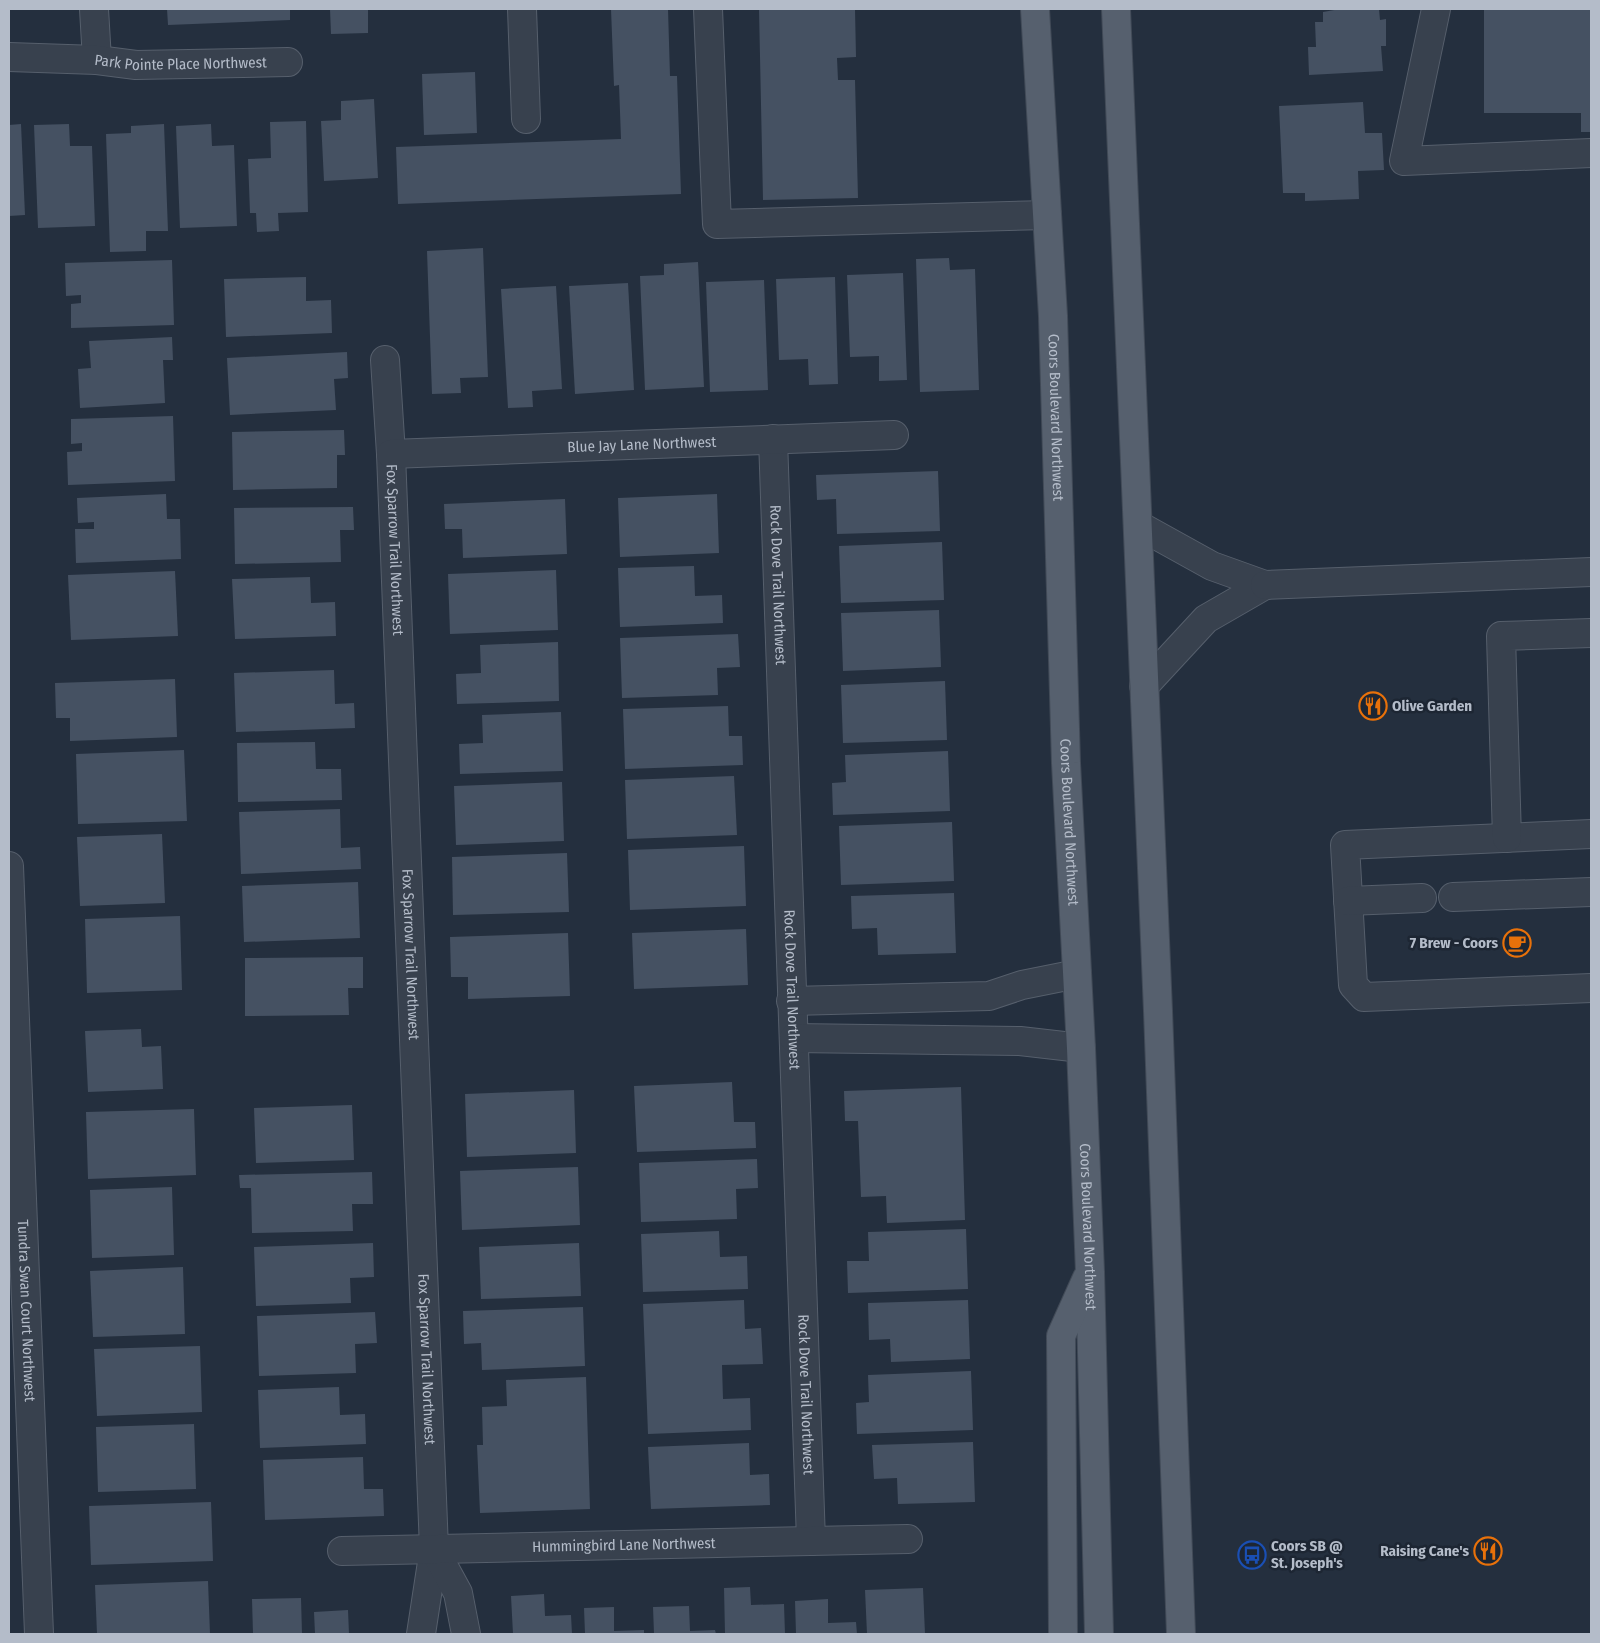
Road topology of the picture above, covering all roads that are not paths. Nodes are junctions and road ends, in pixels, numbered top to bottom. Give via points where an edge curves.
1 (94, 9) edge
2 (522, 9) edge
3 (708, 9) edge
4 (1035, 9) edge
5 (1116, 9) edge
6 (1436, 9) edge
7 (9, 57) edge
8 (97, 60) junction
9 (288, 62) dead end
10 (526, 119) dead end
11 (1591, 153) edge
12 (1047, 215) junction
13 (385, 360) dead end
14 (894, 435) dead end
15 (774, 439) junction
16 (391, 454) junction
17 (1138, 525) junction
18 (1591, 572) edge
19 (1265, 585) junction
20 (1591, 633) edge
21 (1144, 686) junction
22 (1591, 834) edge
23 (1507, 838) junction
24 (9, 866) edge
25 (1591, 892) edge
26 (1453, 897) dead end
27 (1422, 898) dead end
28 (1348, 901) junction
29 (1077, 974) junction
30 (1591, 988) edge
31 (791, 1001) junction
32 (794, 1038) junction
33 (1081, 1048) junction
34 (12, 1054) edge
35 (1090, 1272) junction
36 (908, 1539) dead end
37 (810, 1541) junction
38 (434, 1549) junction
39 (342, 1551) dead end
40 (39, 1634) edge
41 (421, 1634) edge
42 (466, 1634) edge
43 (1063, 1634) edge
44 (1099, 1634) edge
45 (1181, 1634) edge

1 - 8 street, Park Pointe Place Northwest
2 - 10 street
3 - 12 street via 717,224
4 - 12 main road, Coors Boulevard Northwest
5 - 17 main road
6 - 11 street via 1404,160
7 - 8 street
8 - 9 street, Park Pointe Place Northwest via 136,65
12 - 29 main road, Coors Boulevard Northwest via 1066,763
13 - 16 street, Fox Sparrow Trail Northwest
14 - 15 street, Blue Jay Lane Northwest
15 - 16 street, Blue Jay Lane Northwest
15 - 31 street, Rock Dove Trail Northwest
16 - 38 street, Fox Sparrow Trail Northwest
17 - 19 street via 1212,566
17 - 21 main road
18 - 19 street
19 - 21 street via 1206,619
20 - 23 street via 1502,636
21 - 45 main road
22 - 23 street
23 - 28 street via 1345,845
24 - 34 street, Tundra Swan Court Northwest
25 - 26 street
27 - 28 street
28 - 30 street via 1353,985 1364,997
29 - 31 street via 1022,985 989,996
29 - 33 main road, Coors Boulevard Northwest
31 - 32 street, Rock Dove Trail Northwest
32 - 33 street via 1020,1041
32 - 37 street, Rock Dove Trail Northwest
33 - 35 main road, Coors Boulevard Northwest
34 - 40 street, Tundra Swan Court Northwest
35 - 43 main road via 1061,1336
35 - 44 main road, Coors Boulevard Northwest
36 - 37 street, Hummingbird Lane Northwest
37 - 38 street, Hummingbird Lane Northwest
38 - 39 street, Hummingbird Lane Northwest
38 - 41 street, Fox Sparrow Trail Northwest
38 - 42 street, Fox Sparrow Trail Northwest via 458,1593

